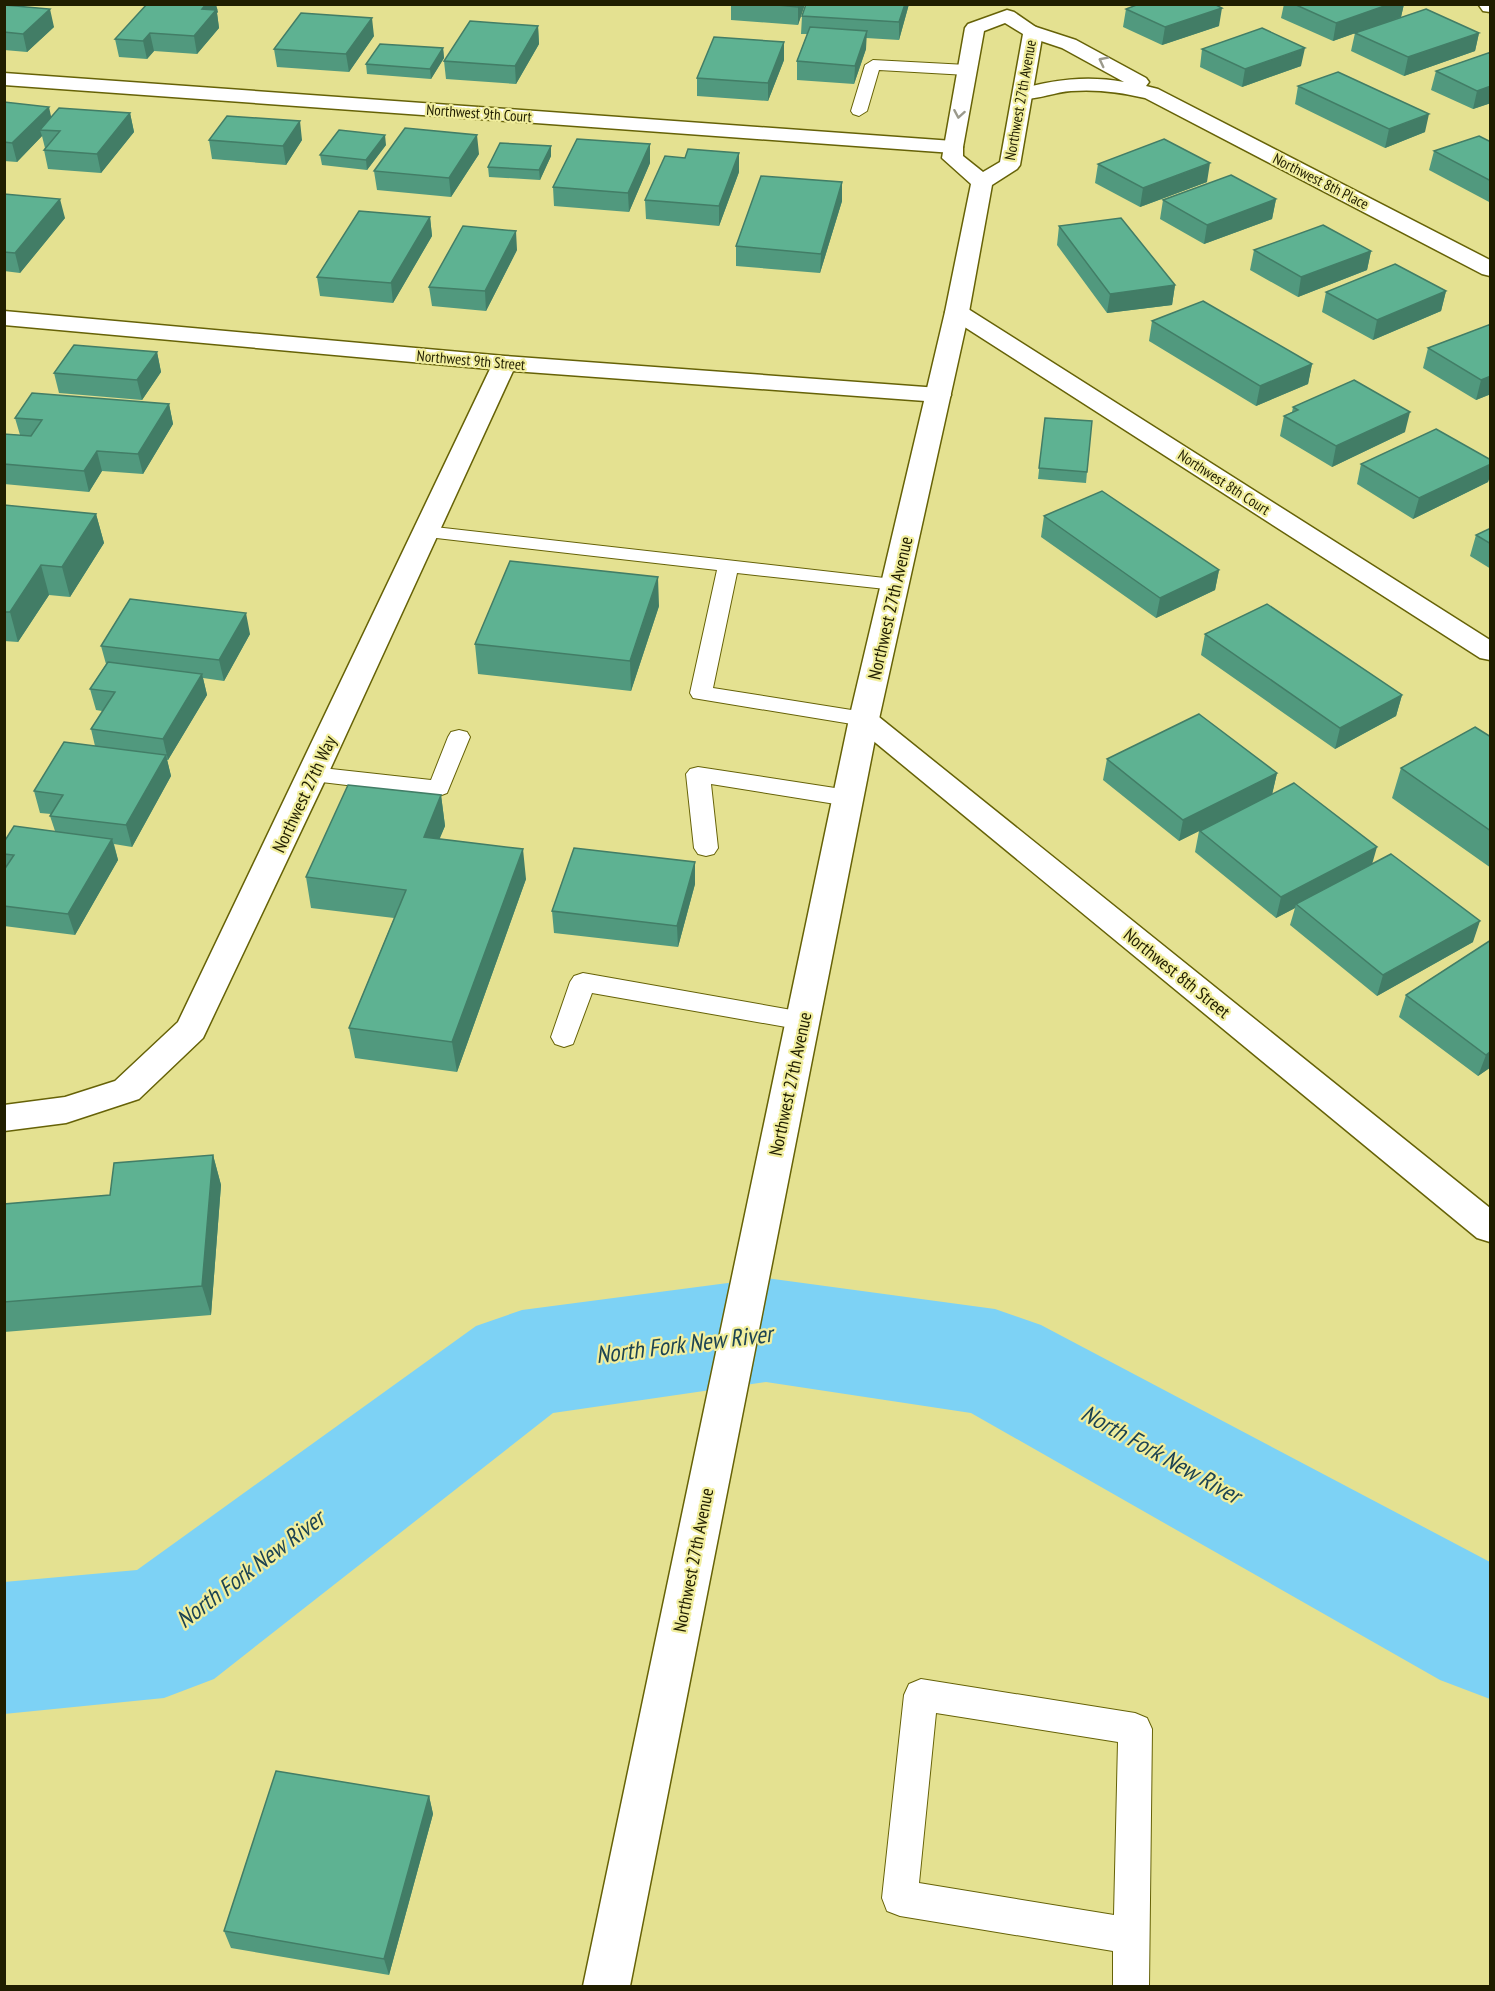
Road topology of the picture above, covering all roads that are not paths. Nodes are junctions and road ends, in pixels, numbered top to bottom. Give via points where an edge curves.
1 (1486, 4) edge
2 (1491, 7) edge
3 (1008, 10) edge
4 (1033, 32) junction
5 (967, 70) junction
6 (4, 80) edge
7 (1151, 93) junction
8 (1023, 94) junction
9 (859, 111) dead end
10 (953, 147) junction
11 (982, 182) junction
12 (1491, 269) edge
13 (957, 312) junction
14 (13, 326) edge
15 (505, 363) junction
16 (939, 395) junction
17 (426, 532) junction
18 (728, 566) junction
19 (896, 584) junction
20 (1491, 652) edge
21 (864, 719) junction
22 (459, 737) dead end
23 (314, 774) junction
24 (848, 798) junction
25 (706, 848) dead end
26 (803, 1021) junction
27 (564, 1037) dead end
28 (4, 1118) edge
29 (1491, 1228) edge
30 (1131, 1935) junction
31 (606, 1986) edge
32 (1131, 1986) edge

1 - 2 street
3 - 4 street, Northwest 27th Avenue
3 - 5 street, Northwest 27th Avenue via 975,28
7 -> 4 street, Northwest 8th Place via 1134,77 1070,44
4 - 8 street, Northwest 27th Avenue
5 - 9 lane via 873,65
5 -> 10 street, Northwest 27th Avenue
6 - 10 street, Northwest 9th Court
7 - 8 street, Northwest 8th Place via 1080,83
7 - 12 street, Northwest 8th Place
8 - 11 street, Northwest 27th Avenue via 1010,165
10 - 11 street via 952,158
11 - 13 street, Northwest 27th Avenue
13 - 16 street, Northwest 27th Avenue
13 - 20 street, Northwest 8th Court
14 - 15 street, Northwest 9th Street
15 - 16 street, Northwest 9th Street
15 - 17 street, Northwest 27th Way
16 - 19 street, Northwest 27th Avenue
17 - 18 lane
17 - 23 street, Northwest 27th Way
18 - 19 lane
18 - 21 lane via 701,693
19 - 21 street, Northwest 27th Avenue
21 - 24 street, Northwest 27th Avenue
21 - 29 street, Northwest 8th Street
22 - 23 lane via 439,788
23 - 28 street, Northwest 27th Way via 191,1029 127,1090 66,1110
24 - 25 lane via 698,774
24 - 26 street, Northwest 27th Avenue
26 - 27 lane via 584,982
26 - 31 street, Northwest 27th Avenue
30 - 30 lane via 1135,1729 921,1695 900,1898
30 - 32 lane

